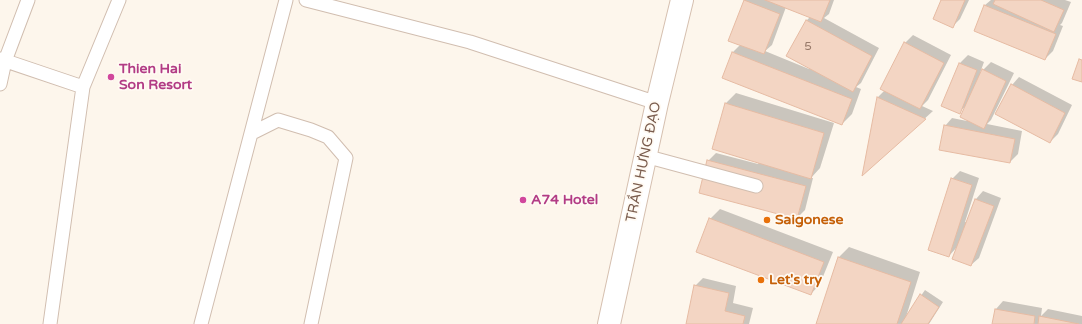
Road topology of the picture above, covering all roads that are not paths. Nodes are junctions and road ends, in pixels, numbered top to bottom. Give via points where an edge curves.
1 (28, 0) edge
2 (118, 0) edge
3 (286, 0) edge
4 (306, 0) edge
5 (682, 0) edge
6 (3, 60) edge
7 (0, 84) edge
8 (83, 87) junction
9 (657, 103) junction
10 (252, 133) junction
11 (645, 156) junction
12 (756, 186) dead end
13 (50, 324) edge
14 (201, 324) edge
15 (311, 324) edge
16 (609, 324) edge

1 - 6 lane
2 - 8 lane
3 - 10 lane
4 - 9 lane via 470,42
5 - 9 main road, TRẦN HƯNG ĐẠO
6 - 7 lane
6 - 8 lane
8 - 13 lane
9 - 11 main road, TRẦN HƯNG ĐẠO
10 - 14 lane
10 - 15 lane via 278,120 328,137 346,158
11 - 12 lane
11 - 16 main road, TRẦN HƯNG ĐẠO

